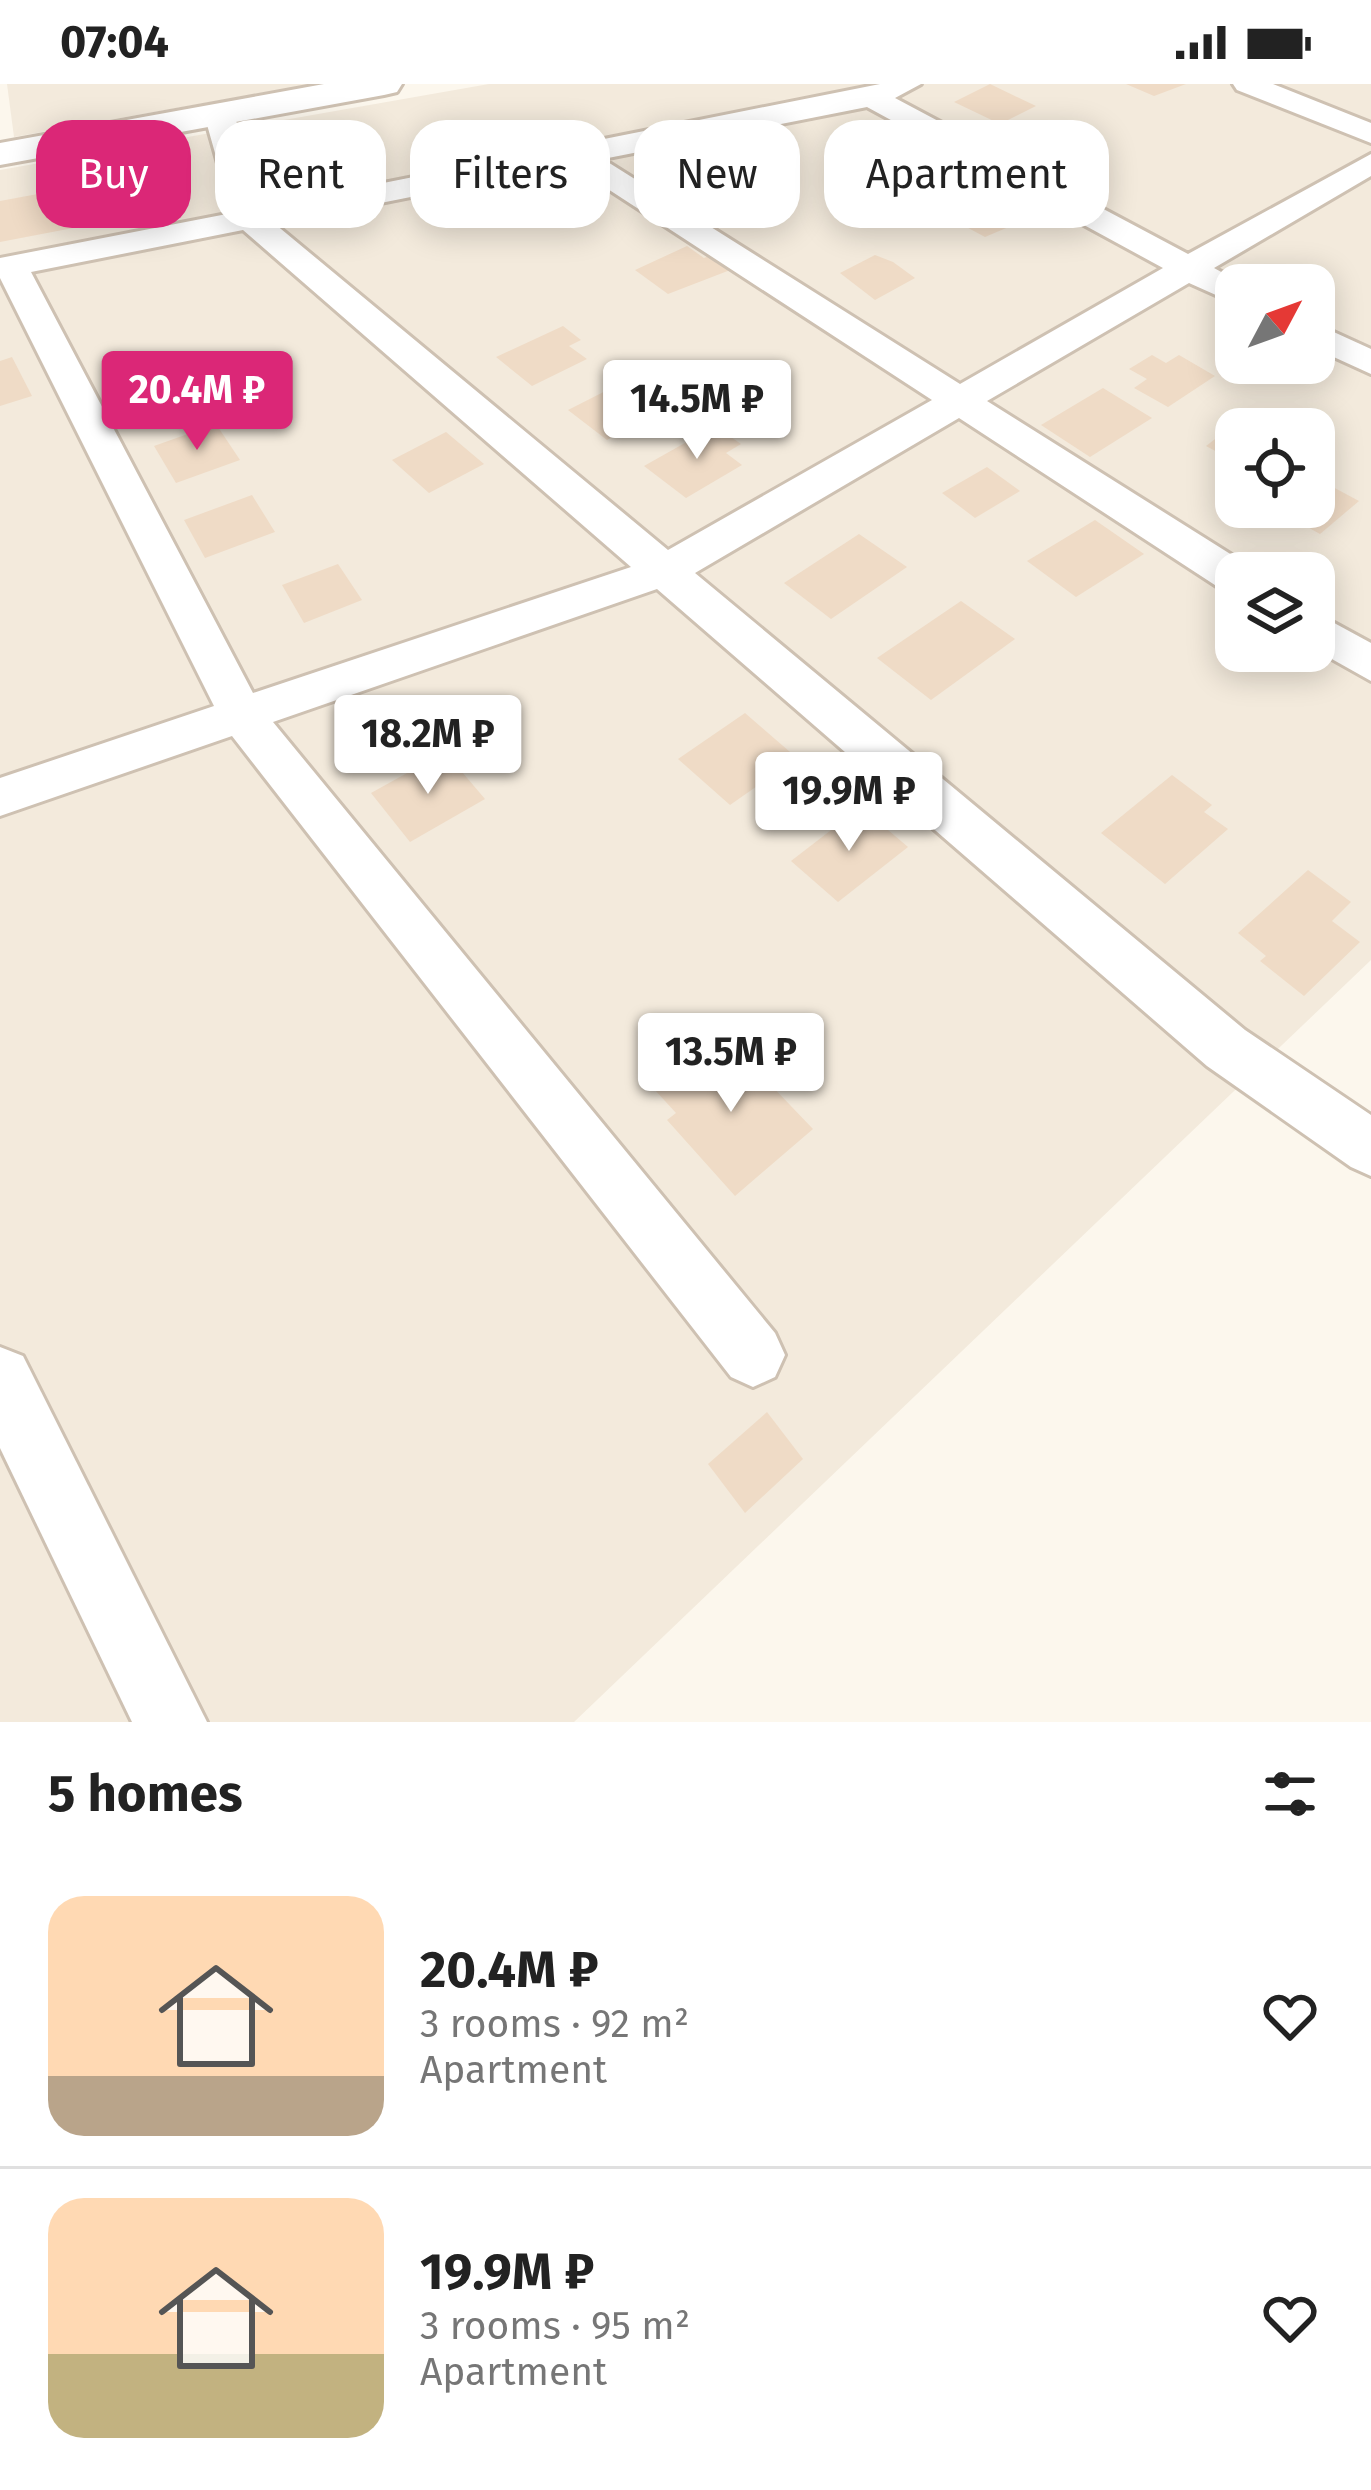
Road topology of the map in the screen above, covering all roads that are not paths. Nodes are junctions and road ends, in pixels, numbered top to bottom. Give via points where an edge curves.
1 (384, 84) edge
2 (907, 84) edge
3 (1247, 84) edge
4 (872, 97) junction
5 (219, 114) junction
6 (221, 120) edge
7 (1371, 134) edge
8 (610, 148) edge
9 (0, 154) edge
10 (1371, 163) edge
11 (610, 177) edge
12 (215, 226) edge
13 (261, 228) edge
14 (5, 267) edge
15 (1188, 269) junction
16 (1215, 283) edge
17 (1335, 345) edge
18 (1371, 363) edge
19 (958, 401) junction
20 (1215, 565) edge
21 (665, 571) junction
22 (1335, 641) edge
23 (1371, 664) edge
24 (241, 715) junction
25 (0, 797) edge
26 (1371, 1148) edge
27 (753, 1355) dead end
28 (0, 1379) edge
29 (170, 1722) edge

1 - 5 street
2 - 4 street
3 - 7 street
4 - 8 street
4 - 15 street
5 - 6 street
5 - 9 street
10 - 15 street
11 - 19 street
12 - 14 street
13 - 21 street
14 - 24 street
15 - 16 street
15 - 19 street
17 - 18 street
19 - 20 street
19 - 21 street
21 - 24 street
21 - 26 street via 1226,1048
22 - 23 street
24 - 25 street
24 - 27 street
28 - 29 street

